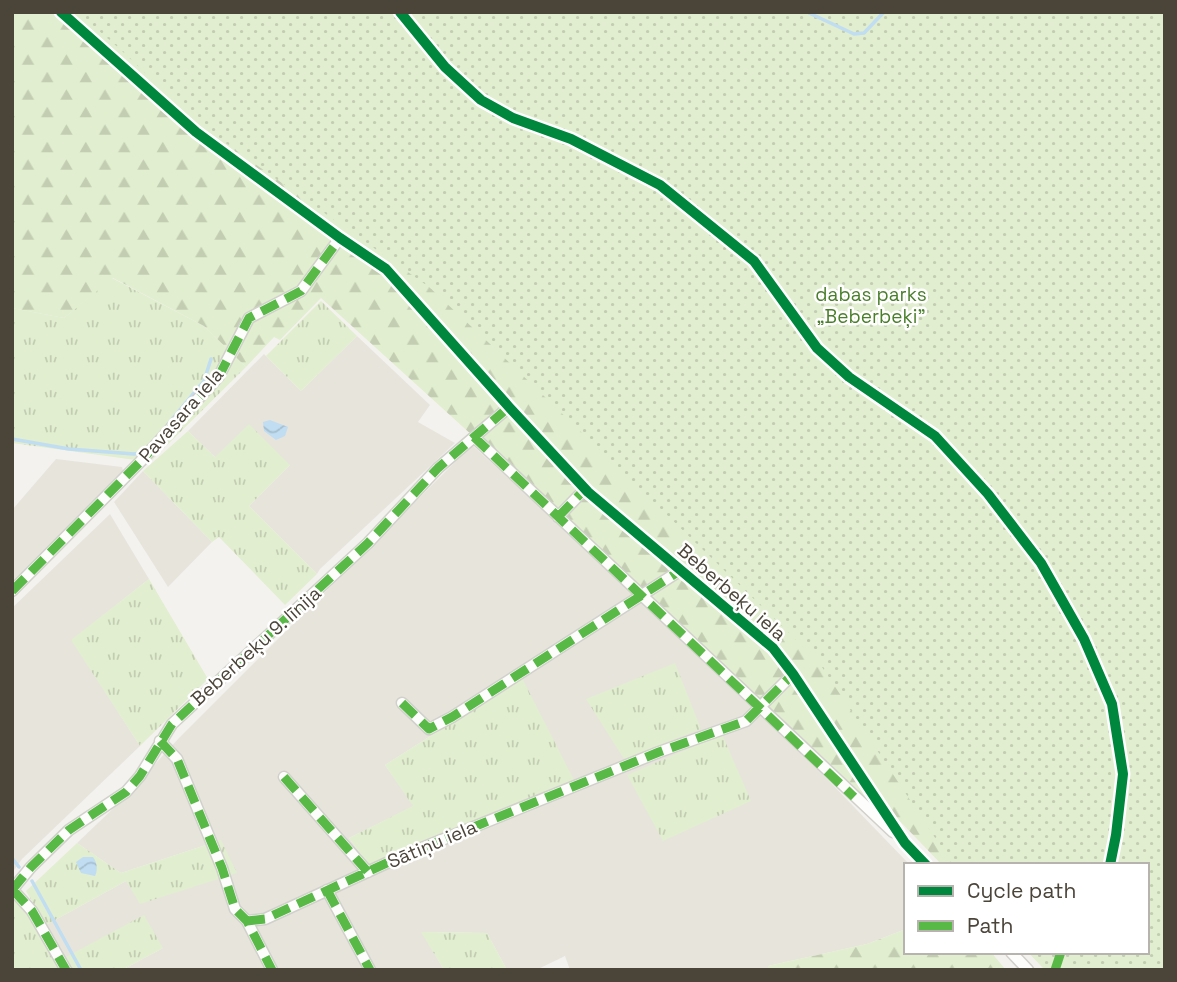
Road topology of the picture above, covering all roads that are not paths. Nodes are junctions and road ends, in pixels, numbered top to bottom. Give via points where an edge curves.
1 (61, 12) edge
2 (340, 237) junction
3 (509, 407) junction
4 (474, 437) junction
5 (585, 489) junction
6 (558, 517) junction
7 (681, 570) junction
8 (12, 591) edge
9 (641, 596) junction
10 (793, 674) junction
11 (402, 703) dead end
12 (760, 707) junction
13 (160, 741) junction
14 (284, 777) dead end
15 (905, 843) junction
16 (924, 863) edge
17 (368, 872) junction
18 (12, 890) edge
19 (327, 890) junction
20 (247, 921) junction
21 (1013, 954) edge
22 (66, 970) edge
23 (272, 970) edge
24 (370, 970) edge
25 (1027, 970) edge

1 - 2 street, Beberbeķu iela via 196,132
2 - 3 street, Beberbeķu iela via 386,269
2 - 8 street, Pavasara iela via 302,291 249,318 219,376
3 - 4 street, Beberbeķu 9. līnija
3 - 5 street, Beberbeķu iela
4 - 6 street
4 - 13 street, Beberbeķu 9. līnija via 438,468 368,544 172,724
5 - 6 street
5 - 7 street, Beberbeķu iela
6 - 9 street
7 - 9 street
7 - 10 street, Beberbeķu iela via 773,648
9 - 11 street via 429,729
9 - 12 street
10 - 12 street, Sātiņu iela
10 - 15 street, Beberbeķu iela
12 - 15 street
12 - 17 street, Sātiņu iela via 746,721
13 - 18 street, Beberbeķu 9. līnija via 126,792 69,830
13 - 20 street via 177,759 235,909
14 - 17 street
15 - 16 street, Beberbeķu iela
17 - 19 street, Sātiņu iela
18 - 22 street via 32,911
19 - 20 street, Sātiņu iela via 265,919
19 - 24 street
20 - 23 street
21 - 25 street

